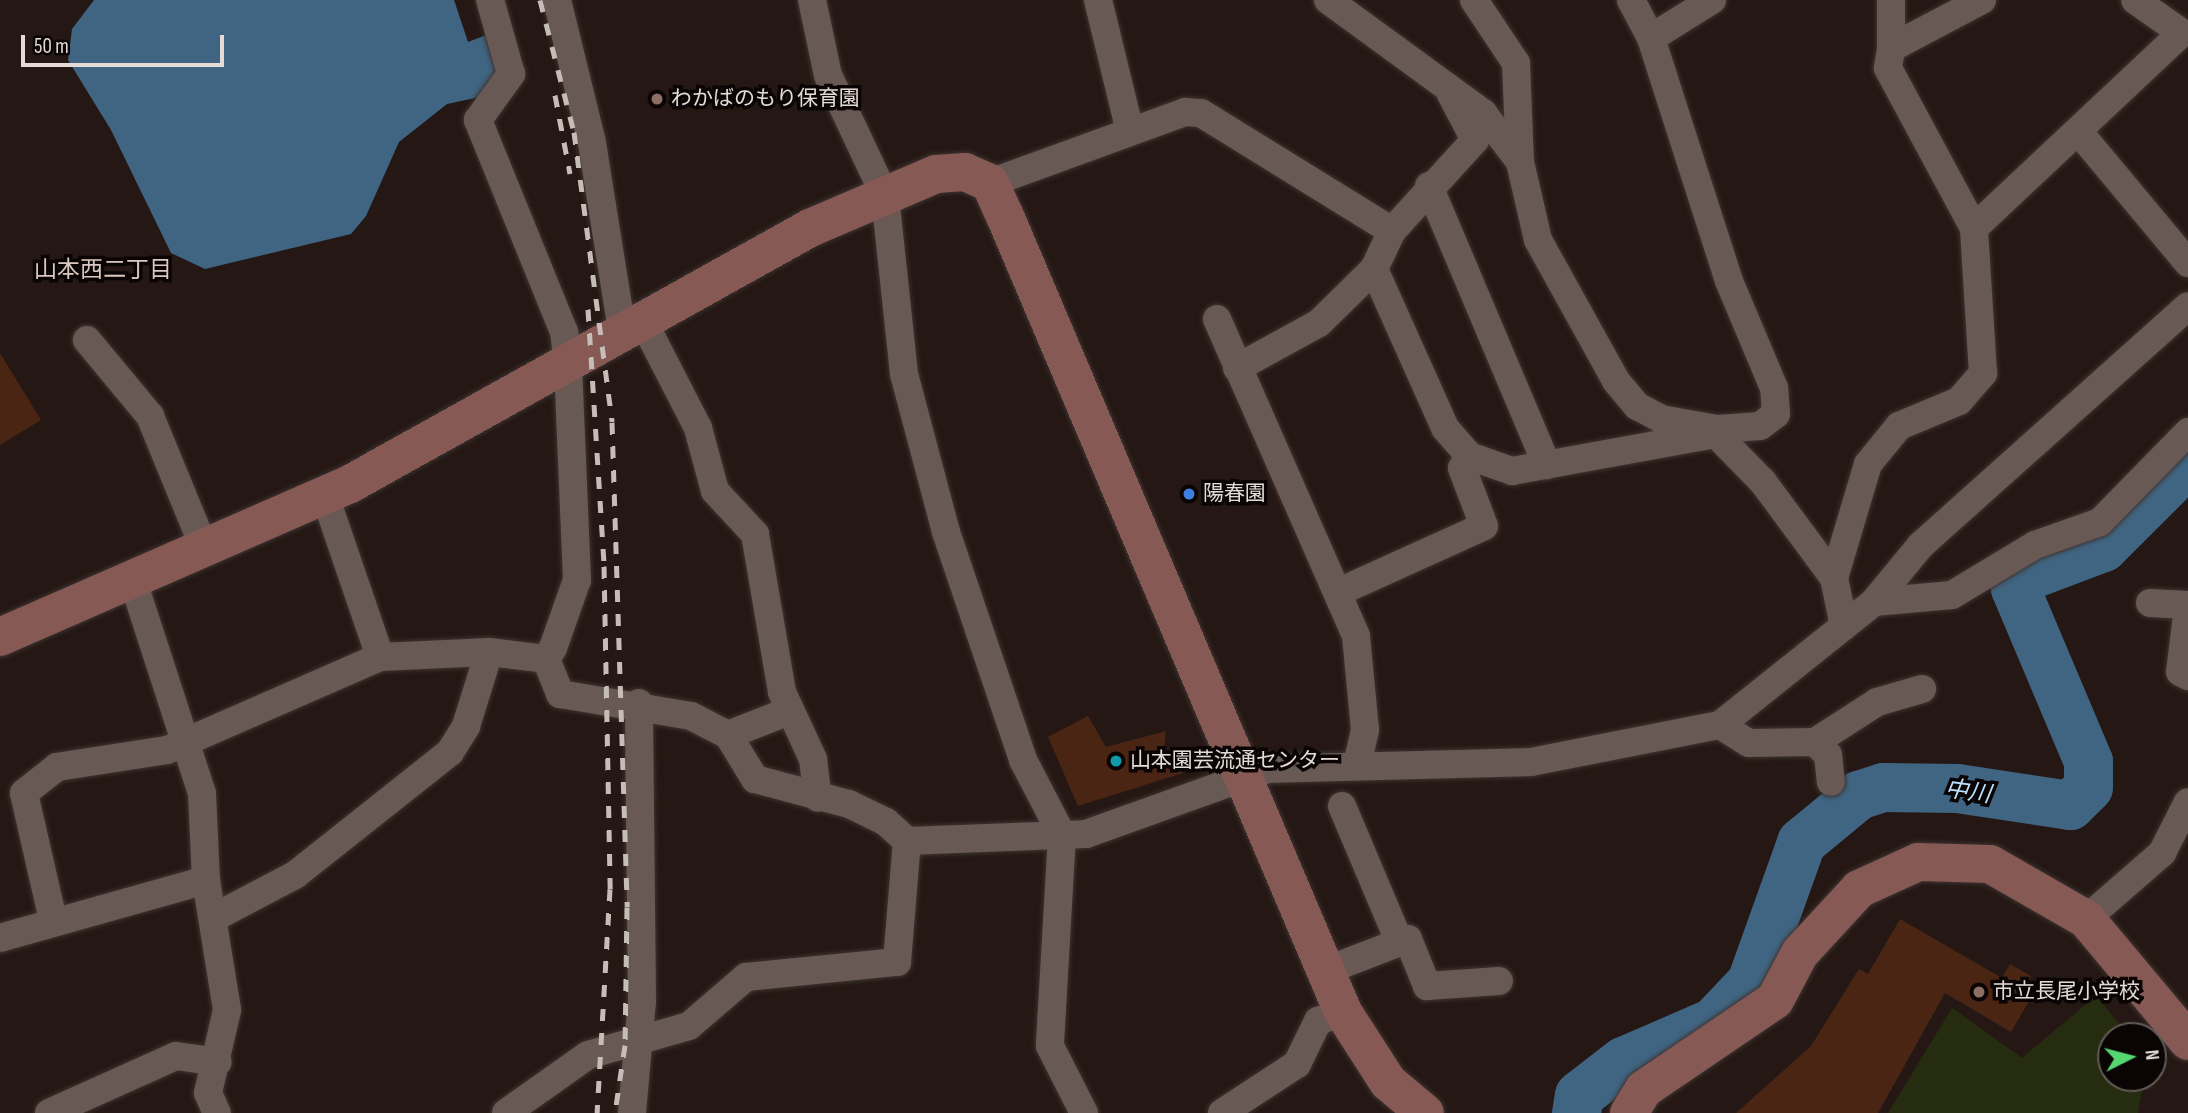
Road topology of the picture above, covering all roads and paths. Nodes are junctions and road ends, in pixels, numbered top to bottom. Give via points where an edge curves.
1 (490, 0) edge
2 (557, 0) edge
3 (812, 0) edge
4 (1097, 0) edge
5 (1328, 0) edge
6 (1474, 0) edge
7 (1631, 0) edge
8 (1712, 0) edge
9 (1891, 0) edge
10 (1982, 0) edge
11 (2135, 0) edge
12 (2185, 35) edge
13 (1651, 38) junction
14 (1891, 48) junction
15 (1448, 89) junction
16 (1130, 131) junction
17 (2078, 131) junction
18 (1520, 162) junction
19 (990, 183) junction
20 (1429, 186) junction
21 (885, 196) junction
22 (1974, 228) junction
23 (1392, 231) junction
24 (2188, 262) edge
25 (1374, 269) junction
26 (2188, 306) edge
27 (1217, 319) dead end
28 (632, 325) junction
29 (87, 340) dead end
30 (568, 368) junction
31 (1237, 368) junction
32 (1717, 431) junction
33 (2188, 432) edge
34 (1469, 456) junction
35 (1547, 465) junction
36 (325, 496) junction
37 (205, 550) junction
38 (1834, 578) junction
39 (133, 581) junction
40 (1341, 591) junction
41 (1874, 602) junction
42 (2150, 603) dead end
43 (2188, 607) edge
44 (1844, 626) junction
45 (0, 637) edge
46 (489, 652) junction
47 (380, 657) junction
48 (546, 659) junction
49 (2188, 676) edge
50 (1922, 689) dead end
51 (639, 703) junction
52 (789, 711) junction
53 (1720, 725) junction
54 (728, 735) junction
55 (1815, 742) junction
56 (187, 743) junction
57 (1357, 766) junction
58 (1240, 777) junction
59 (1831, 782) dead end
60 (818, 798) junction
61 (2188, 802) edge
62 (1342, 806) dead end
63 (1062, 835) junction
64 (907, 841) junction
65 (206, 880) junction
66 (215, 917) junction
67 (2086, 919) junction
68 (53, 920) junction
69 (0, 939) edge
70 (1399, 941) junction
71 (1325, 971) junction
72 (1499, 981) dead end
73 (1343, 1012) junction
74 (2188, 1041) edge
75 (638, 1043) junction
76 (218, 1062) junction
77 (49, 1113) edge
78 (217, 1113) edge
79 (506, 1113) edge
80 (632, 1113) edge
81 (1084, 1113) edge
82 (1222, 1113) edge
83 (1425, 1113) edge
84 (1629, 1113) edge

1 - 30 street via 511,74 478,120 564,332
2 - 28 street
3 - 21 street via 828,75
4 - 16 street
5 - 15 street
6 - 18 street via 1516,63
7 - 13 street
8 - 13 street
9 - 14 street
10 - 14 street
11 - 12 street
12 - 17 street
13 - 32 street via 1729,281 1778,403 1769,423
14 - 22 street via 1888,68
15 - 18 street via 1483,113
15 - 20 street via 1475,141
16 - 19 street
16 - 23 street via 1185,112 1201,113
17 - 22 street
17 - 24 street
18 - 32 street via 1538,240 1616,381 1637,406 1661,419
19 - 21 street via 965,173 936,174
19 - 58 street
20 - 23 street
20 - 35 street
21 - 28 street via 810,228
21 - 63 street via 901,362 946,532 1023,760
22 - 38 street via 1983,373 1959,401 1884,438 1853,499
23 - 25 street
25 - 31 street via 1319,323
25 - 34 street via 1445,428
26 - 41 street via 1921,545
27 - 31 street
28 - 30 street
28 - 52 street via 698,428 715,491 755,534
29 - 37 street via 150,416
30 - 36 street
30 - 48 street via 578,580
31 - 40 street
32 - 35 street
32 - 38 street via 1763,482
33 - 41 street via 2100,522 2035,545 1952,595
34 - 35 street via 1512,471
34 - 40 street via 1462,468 1484,526
36 - 37 street
36 - 47 street
37 - 39 street
38 - 44 street
39 - 45 street
39 - 56 street
40 - 57 street via 1363,685
41 - 44 street
42 - 43 street
43 - 49 street via 2180,672
44 - 53 street
46 - 47 street
46 - 48 street
46 - 66 street via 466,726 450,752 295,874
47 - 56 street
48 - 51 street via 559,694
50 - 55 street via 1877,702
51 - 54 street via 691,716
51 - 75 street
52 - 54 street
52 - 60 street via 813,759
53 - 55 street via 1749,743
53 - 57 street via 1531,762
54 - 60 street via 755,779
55 - 59 street via 1828,755
56 - 65 street via 202,793
56 - 68 street via 57,767 24,793
57 - 58 street via 1268,769
58 - 63 street via 1086,834
58 - 71 street
60 - 64 street via 886,822
61 - 67 street via 2162,853
62 - 70 street
63 - 64 street
63 - 81 street via 1050,1046
64 - 75 street via 897,962 746,976 689,1026 651,1032
65 - 66 street
65 - 68 street
66 - 76 street via 227,1010
67 - 74 street
67 - 84 street via 1990,864 1918,862 1859,889 1800,953 1775,1000 1644,1089
68 - 69 street
70 - 71 street
70 - 72 street via 1408,939 1427,986
71 - 73 street
73 - 82 street via 1318,1021 1297,1063
73 - 83 street via 1388,1082
75 - 79 street via 588,1055
75 - 80 street
76 - 77 street via 177,1056
76 - 78 street via 208,1094

